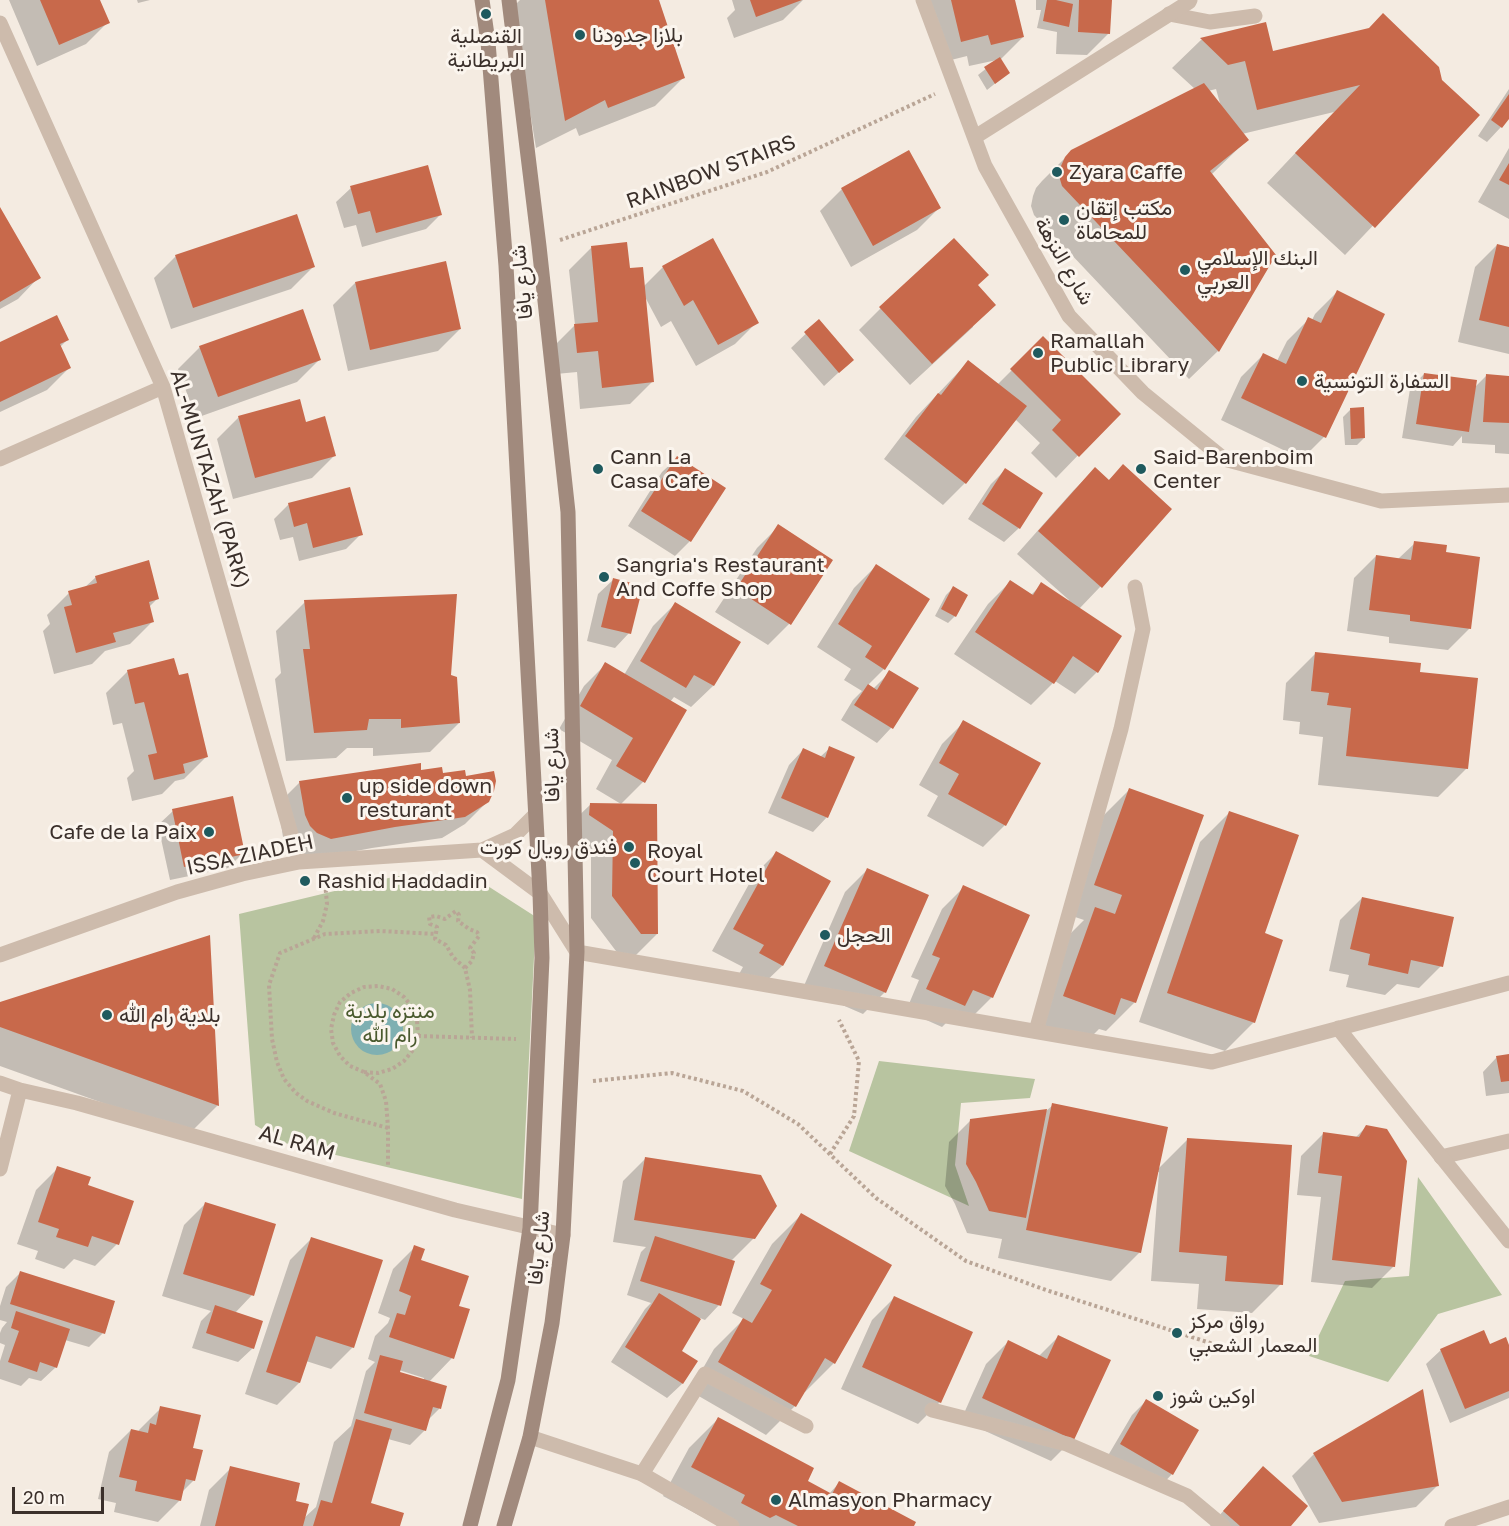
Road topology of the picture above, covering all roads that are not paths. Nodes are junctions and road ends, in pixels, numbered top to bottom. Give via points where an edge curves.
1 (482, 0) edge
2 (509, 0) edge
3 (923, 0) edge
4 (1190, 0) edge
5 (1169, 14) junction
6 (1255, 16) dead end
7 (0, 23) edge
8 (975, 137) junction
9 (163, 387) junction
10 (0, 459) edge
11 (1509, 495) edge
12 (1135, 587) dead end
13 (535, 815) junction
14 (482, 850) junction
15 (299, 862) junction
16 (540, 893) junction
17 (577, 952) junction
18 (0, 955) edge
19 (1509, 983) edge
20 (1338, 1028) junction
21 (1036, 1031) junction
22 (0, 1083) edge
23 (20, 1090) junction
24 (1509, 1141) edge
25 (1441, 1157) junction
26 (0, 1169) edge
27 (530, 1228) junction
28 (563, 1235) junction
29 (1509, 1240) edge
30 (932, 1410) dead end
31 (806, 1426) dead end
32 (530, 1437) junction
33 (642, 1474) junction
34 (1509, 1507) edge
35 (470, 1526) edge
36 (504, 1526) edge
37 (732, 1526) edge
38 (1223, 1526) edge
39 (1452, 1526) edge

1 - 13 main road, شارع يافا via 506,266
2 - 17 main road, شارع يافا via 568,512
3 - 8 street, شارع النزهة
4 - 5 street
5 - 6 street via 1210,22
5 - 8 street
7 - 9 street, AL-MUNTAZAH (PARK)
8 - 11 street, شارع النزهة via 985,166 1069,316 1143,393 1224,459 1381,501
9 - 10 street
9 - 15 street, AL-MUNTAZAH (PARK)
12 - 21 street via 1143,629 1121,729
13 - 14 street via 514,835
13 - 16 main road, شارع يافا
14 - 15 street, ISSA ZIADEH
14 - 16 street
15 - 18 street, ISSA ZIADEH via 177,892
16 - 17 street
16 - 27 main road, شارع يافا via 542,958
17 - 21 street
17 - 28 main road, شارع يافا
19 - 20 street
20 - 21 street via 1212,1062
20 - 25 street
22 - 23 street, AL RAM
23 - 26 street
23 - 27 street, AL RAM via 77,1102
24 - 25 street
25 - 29 street
27 - 28 street, AL RAM
27 - 35 main road, شارع يافا via 508,1380
28 - 32 main road, شارع يافا via 552,1323
30 - 38 street via 1067,1444 1187,1496
31 - 33 street via 705,1374
32 - 33 street
32 - 36 main road, شارع يافا
33 - 37 street
34 - 39 street

